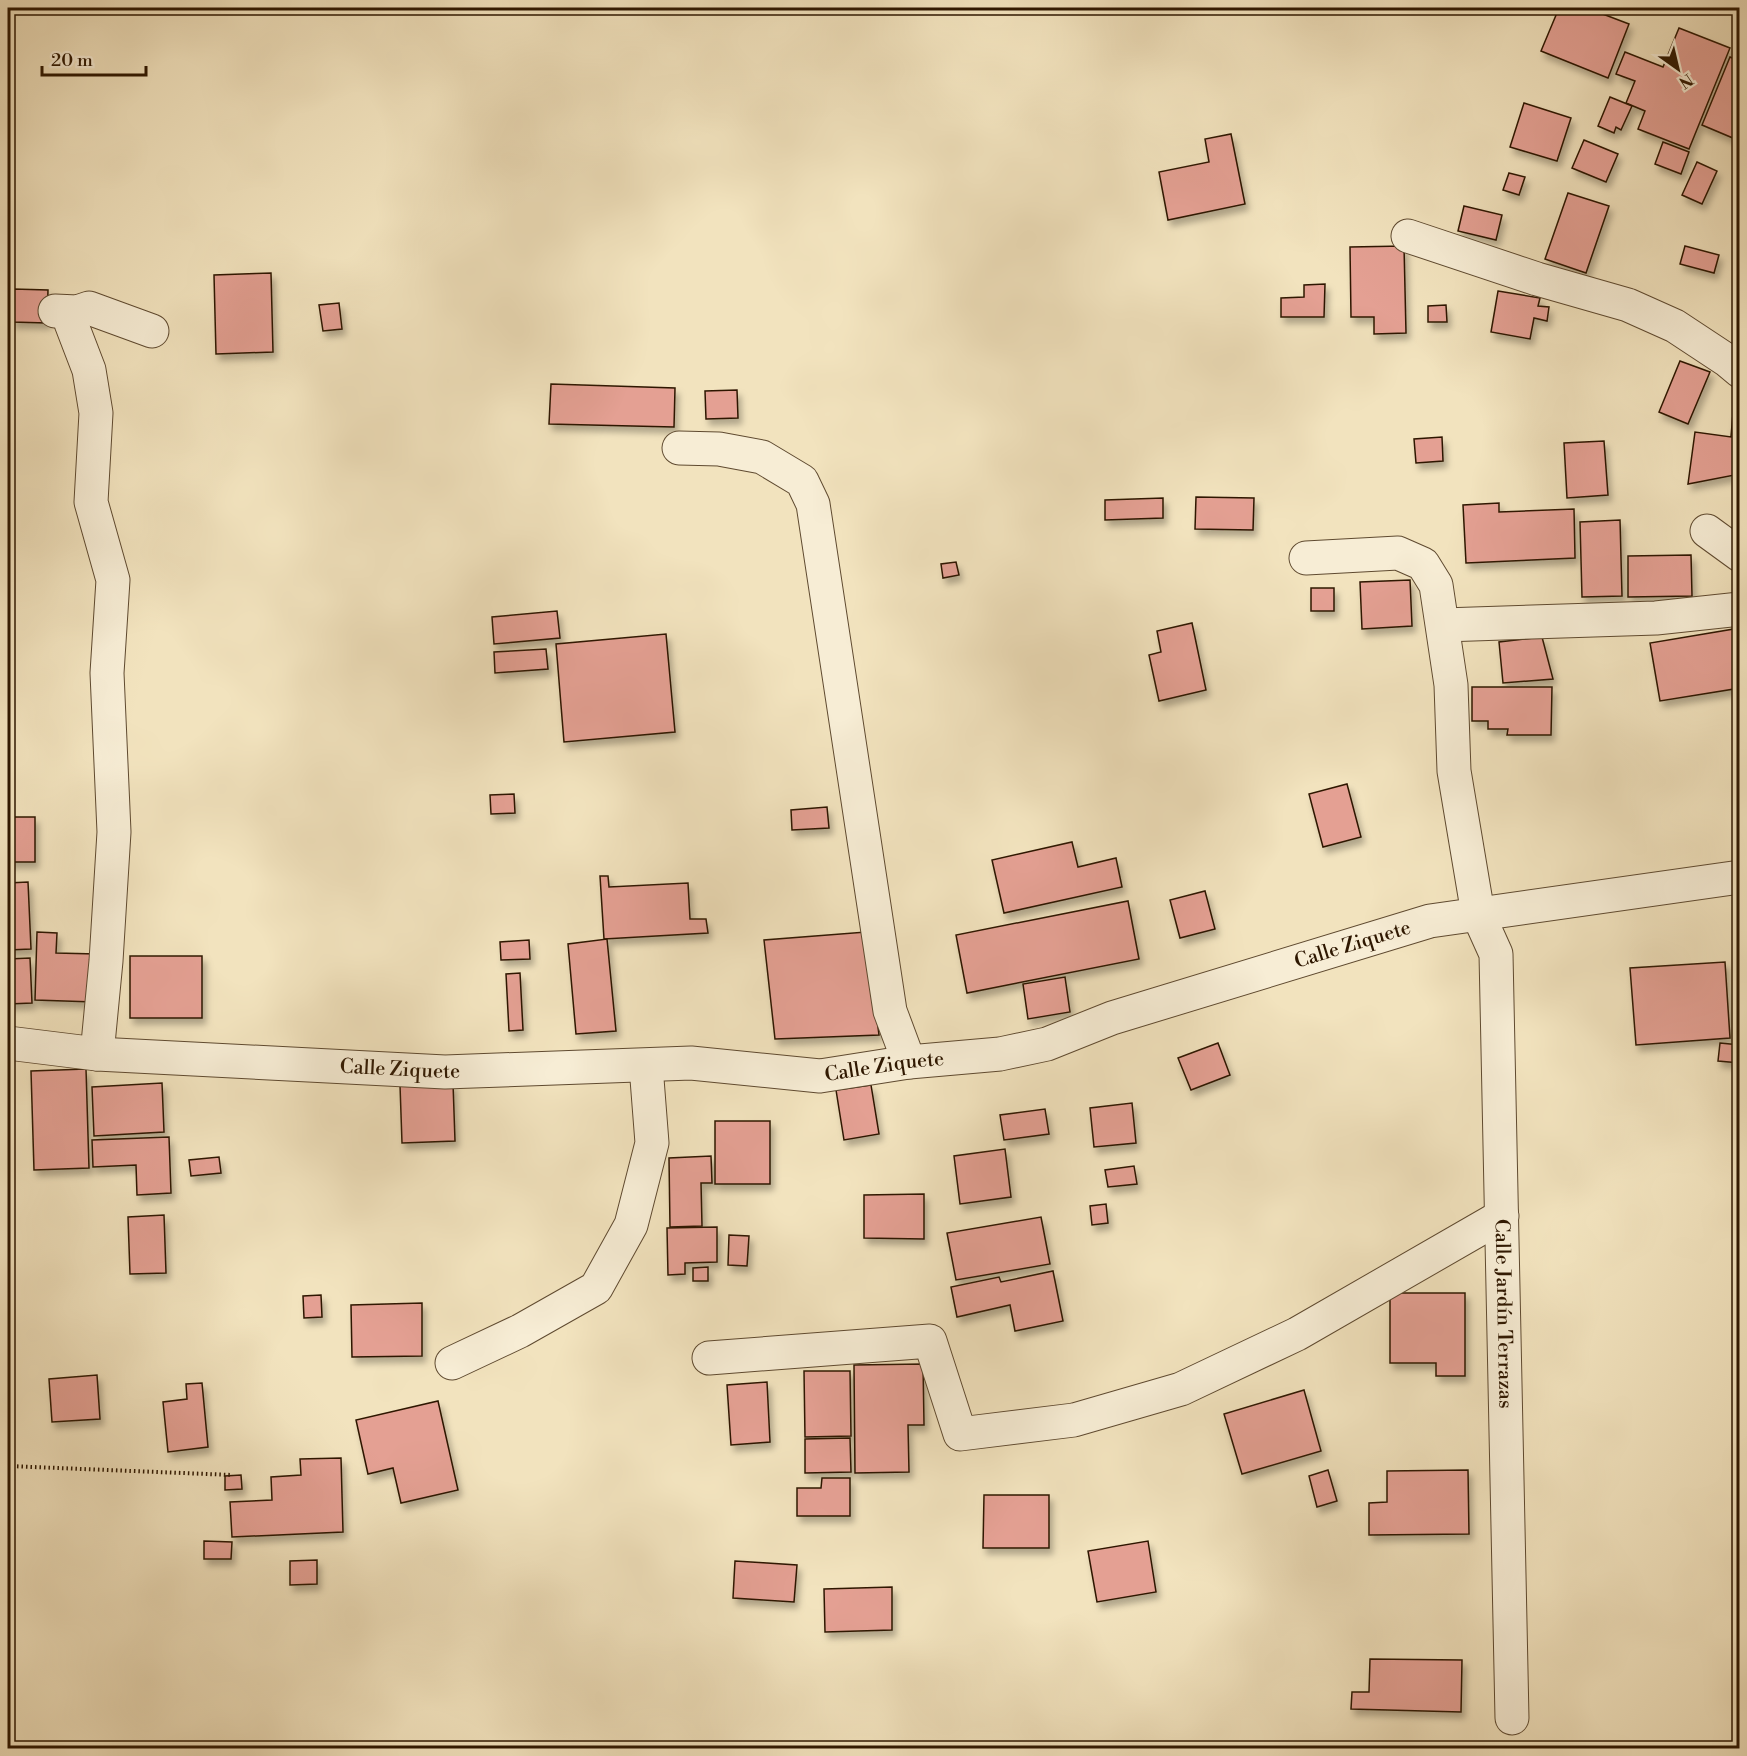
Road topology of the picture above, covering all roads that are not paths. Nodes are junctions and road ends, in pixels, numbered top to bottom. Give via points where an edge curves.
1 (1408, 236) dead end
2 (152, 331) dead end
3 (1740, 371) edge
4 (679, 448) dead end
5 (1707, 531) dead end
6 (1740, 555) edge
7 (1306, 558) dead end
8 (1740, 609) edge
9 (1443, 626) junction
10 (1740, 878) edge
11 (1478, 914) junction
12 (8, 1043) edge
13 (97, 1054) junction
14 (909, 1062) junction
15 (646, 1066) junction
16 (1502, 1216) junction
17 (709, 1358) dead end
18 (452, 1364) dead end
19 (1512, 1718) dead end

1 - 3 street via 1628,305 1675,326
2 - 13 street via 89,308 65,311 89,370 96,413 92,502 113,580 107,673 114,832
4 - 14 street via 719,449 762,457 802,481 813,504 890,1011
5 - 6 street
7 - 9 street, Calle Jardín Terrazas via 1398,553 1423,564 1436,585
8 - 9 street via 1656,618
9 - 11 street, Calle Jardín Terrazas via 1452,685 1454,771
10 - 11 street, Calle Ziquete
11 - 14 street, Calle Ziquete via 1431,921 1256,973 1112,1018 1047,1044 1000,1054
11 - 16 street, Calle Jardín Terrazas via 1496,954
12 - 13 street, Calle Ziquete
13 - 15 street, Calle Ziquete via 445,1072
14 - 15 street, Calle Ziquete via 820,1076 691,1063
15 - 18 street via 652,1143 631,1225 596,1288
16 - 17 street via 1297,1334 1181,1389 1074,1420 960,1434 930,1341
16 - 19 street, Calle Jardín Terrazas

